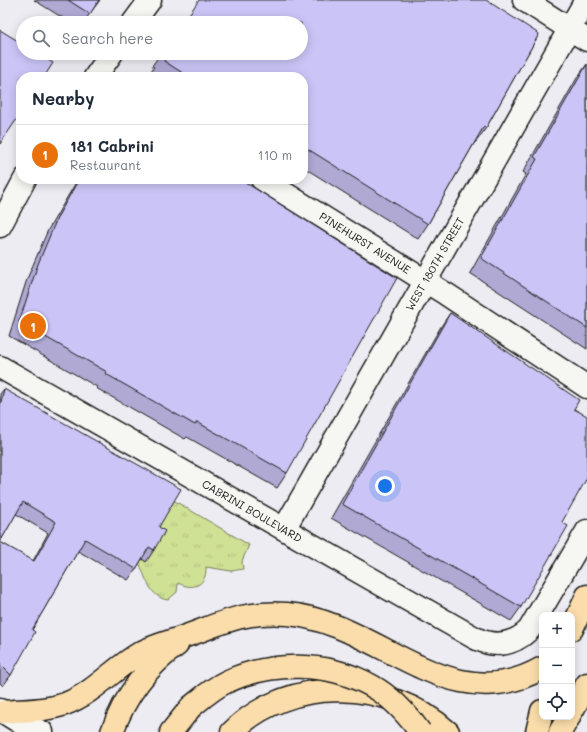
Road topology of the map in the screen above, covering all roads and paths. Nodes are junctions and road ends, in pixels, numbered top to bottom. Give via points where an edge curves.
1 (150, 0) edge
2 (524, 0) edge
3 (586, 0) edge
4 (138, 16) edge
5 (578, 34) edge
6 (107, 60) edge
7 (100, 72) edge
8 (22, 184) edge
9 (270, 184) edge
10 (0, 226) edge
11 (425, 281) junction
12 (0, 367) edge
13 (587, 387) edge
14 (284, 529) junction
15 (587, 531) edge
16 (587, 596) edge
17 (575, 622) edge
18 (587, 625) edge
19 (193, 634) junction
20 (575, 640) edge
21 (539, 669) edge
22 (587, 684) edge
23 (575, 706) edge
24 (1, 711) edge
25 (540, 720) edge
26 (567, 720) edge
27 (42, 732) edge
28 (112, 732) edge
29 (171, 732) edge
30 (232, 732) edge
31 (420, 732) edge
32 (448, 732) edge
33 (537, 732) edge
34 (560, 732) edge

1 - 4 street
2 - 5 street
3 - 5 street, WEST 180TH STREET
5 - 11 street, WEST 180TH STREET
6 - 7 street
8 - 10 street
9 - 11 street, PINEHURST AVENUE
11 - 13 street, PINEHURST AVENUE
11 - 14 street, WEST 180TH STREET
12 - 14 street, CABRINI BOULEVARD
14 - 15 street, CABRINI BOULEVARD via 475,638 488,643 507,644 529,630
16 - 17 highway
18 - 20 highway
19 - 21 highway via 234,618 259,614 292,614 344,628 410,663 450,679 471,683 498,682
19 - 24 highway via 140,652 65,704 39,709
19 - 28 highway via 169,651 139,682 125,702
22 - 23 highway
24 - 27 street
25 - 33 highway
26 - 34 highway
29 - 31 highway, bridge via 191,707 208,692 244,675 266,669 290,667 334,671 373,686 400,708
30 - 32 highway via 254,714 284,700 316,692 342,690 365,692 401,702 423,713

